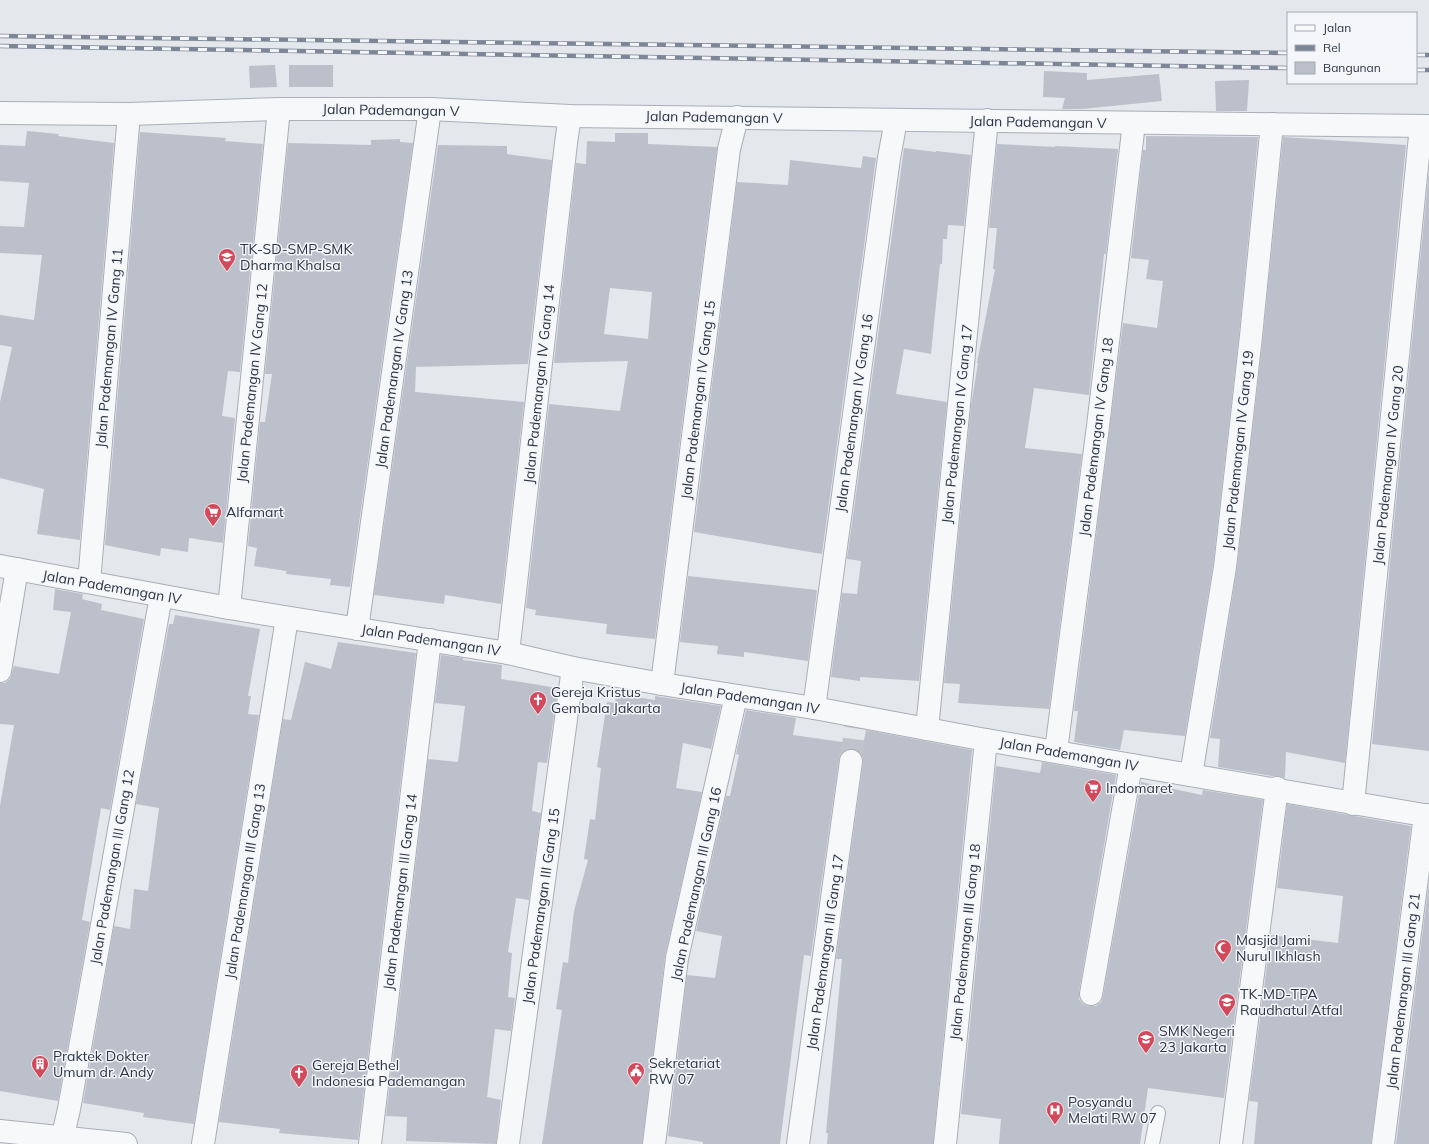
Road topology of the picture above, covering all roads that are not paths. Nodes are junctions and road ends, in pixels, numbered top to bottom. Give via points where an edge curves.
1 (279, 109) junction
2 (430, 109) junction
3 (0, 113) edge
4 (129, 114) junction
5 (570, 116) junction
6 (737, 117) junction
7 (896, 120) junction
8 (987, 120) junction
9 (1134, 123) junction
10 (1272, 124) junction
11 (1425, 126) edge
12 (8, 568) edge
13 (89, 582) junction
14 (161, 596) junction
15 (229, 608) junction
16 (287, 618) junction
17 (357, 629) junction
18 (430, 640) junction
19 (508, 652) junction
20 (573, 668) junction
21 (0, 671) edge
22 (662, 684) junction
23 (736, 696) junction
24 (814, 708) junction
25 (927, 729) junction
26 (986, 740) junction
27 (1056, 751) junction
28 (851, 761) tunnel mouth
29 (1131, 765) junction
30 (1191, 775) junction
31 (1276, 788) junction
32 (1353, 804) junction
33 (1427, 815) edge
34 (1091, 994) dead end
35 (1158, 1113) dead end
36 (0, 1131) edge
37 (62, 1141) edge
38 (126, 1144) edge
39 (203, 1144) edge
40 (370, 1144) edge
41 (508, 1144) edge
42 (654, 1144) edge
43 (798, 1144) edge
44 (945, 1144) edge
45 (1152, 1144) edge
46 (1231, 1144) edge
47 (1383, 1144) edge

1 - 2 street, Jalan Pademangan V
1 - 4 street, Jalan Pademangan V
1 - 15 street, Jalan Pademangan IV Gang 12
2 - 5 street, Jalan Pademangan V
2 - 17 street, Jalan Pademangan IV Gang 13
3 - 4 street, Jalan Pademangan V
4 - 13 street, Jalan Pademangan IV Gang 11
5 - 6 street, Jalan Pademangan V
5 - 19 street, Jalan Pademangan IV Gang 14
6 - 7 street, Jalan Pademangan V
6 - 22 street, Jalan Pademangan IV Gang 15 via 730,149
7 - 8 street, Jalan Pademangan V
7 - 24 street, Jalan Pademangan IV Gang 16
8 - 9 street, Jalan Pademangan V
8 - 25 street, Jalan Pademangan IV Gang 17
9 - 10 street, Jalan Pademangan V
9 - 27 street, Jalan Pademangan IV Gang 18
10 - 11 street, Jalan Pademangan V
10 - 30 street, Jalan Pademangan IV Gang 19 via 1225,567
11 - 32 street, Jalan Pademangan IV Gang 20
12 - 13 street, Jalan Pademangan IV
12 - 21 street
13 - 14 street, Jalan Pademangan IV
14 - 15 street, Jalan Pademangan IV
14 - 37 street, Jalan Pademangan III Gang 12
15 - 16 street, Jalan Pademangan IV
16 - 17 street, Jalan Pademangan IV
16 - 39 street, Jalan Pademangan III Gang 13
17 - 18 street, Jalan Pademangan IV
18 - 19 street, Jalan Pademangan IV
18 - 40 street, Jalan Pademangan III Gang 14
19 - 20 street, Jalan Pademangan IV
20 - 22 street, Jalan Pademangan IV
20 - 41 street, Jalan Pademangan III Gang 15
22 - 23 street, Jalan Pademangan IV
23 - 24 street, Jalan Pademangan IV
23 - 42 street, Jalan Pademangan III Gang 16 via 677,958
24 - 25 street, Jalan Pademangan IV
25 - 26 street, Jalan Pademangan IV
26 - 27 street, Jalan Pademangan IV
26 - 44 street, Jalan Pademangan III Gang 18
27 - 29 street, Jalan Pademangan IV
28 - 43 street, Jalan Pademangan III Gang 17
29 - 30 street, Jalan Pademangan IV
29 - 34 street
30 - 31 street, Jalan Pademangan IV
31 - 32 street, Jalan Pademangan IV
31 - 46 street
32 - 33 street, Jalan Pademangan IV
33 - 47 street, Jalan Pademangan III Gang 21
35 - 45 lane
36 - 37 street
37 - 38 street

